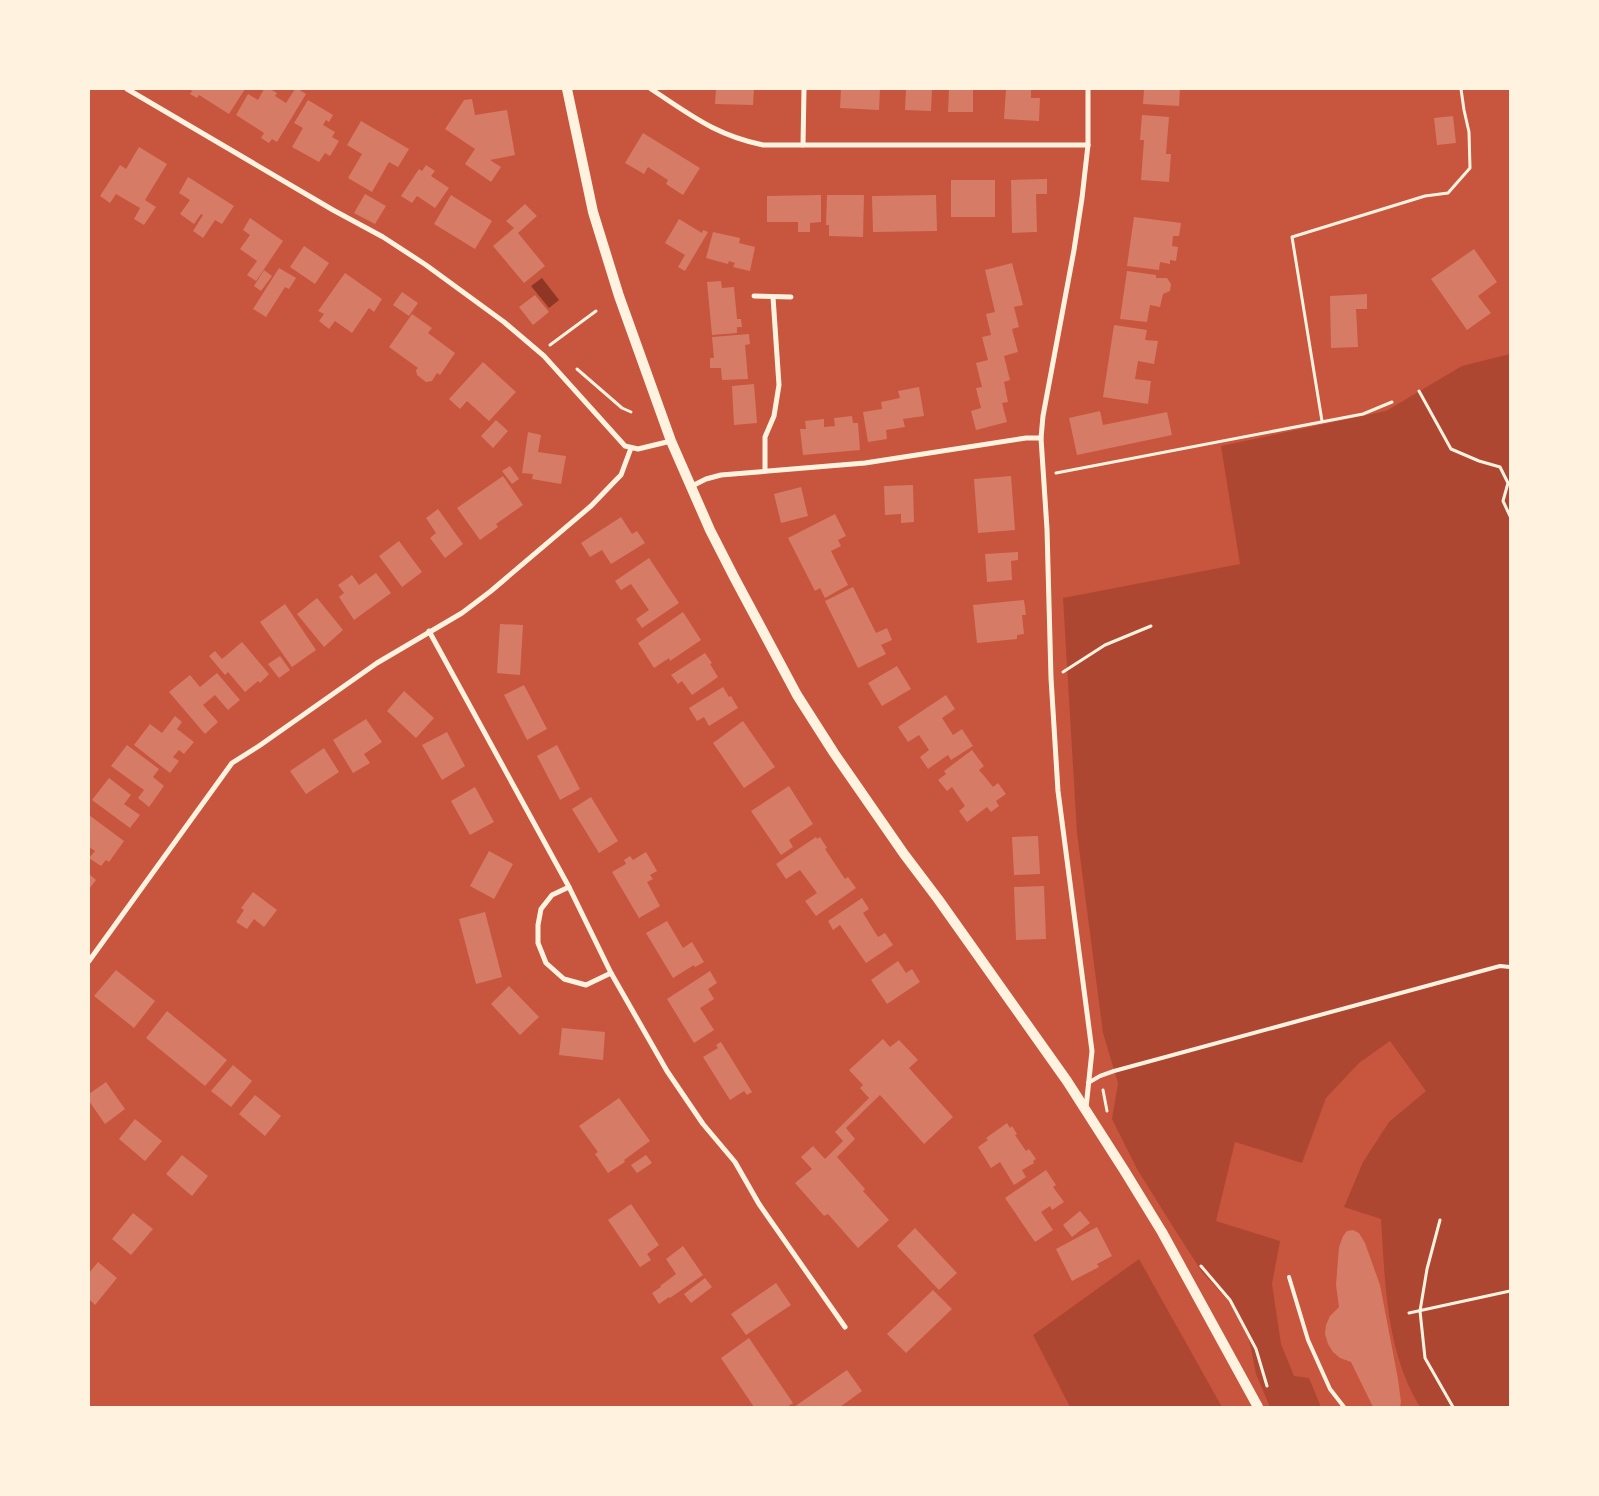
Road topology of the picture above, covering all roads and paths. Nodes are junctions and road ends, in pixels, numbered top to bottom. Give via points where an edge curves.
1 (127, 89) edge
2 (567, 89) edge
3 (652, 89) edge
4 (804, 89) edge
5 (1088, 89) edge
6 (1461, 89) edge
7 (803, 145) junction
8 (1088, 145) junction
9 (754, 296) dead end
10 (773, 296) junction
11 (791, 297) dead end
12 (596, 311) dead end
13 (549, 346) junction
14 (556, 352) dead end
15 (544, 356) junction
16 (571, 364) dead end
17 (1419, 391) dead end
18 (1392, 402) dead end
19 (631, 412) dead end
20 (1322, 421) junction
21 (1041, 438) junction
22 (671, 442) junction
23 (631, 448) junction
24 (765, 471) junction
25 (1043, 475) junction
26 (690, 487) junction
27 (1510, 516) edge
28 (1151, 626) dead end
29 (429, 631) junction
30 (1051, 678) junction
31 (569, 887) junction
32 (89, 961) edge
33 (1510, 967) edge
34 (611, 973) junction
35 (1088, 1083) junction
36 (1086, 1108) junction
37 (1440, 1220) dead end
38 (1289, 1278) dead end
39 (1510, 1291) edge
40 (1420, 1311) junction
41 (1408, 1313) dead end
42 (845, 1327) dead end
43 (1258, 1407) edge
44 (1344, 1407) edge
45 (1453, 1407) edge

1 - 15 street via 405,251 504,322
2 - 22 main road via 596,221
3 - 7 street via 698,120 733,138 763,145
4 - 7 street
5 - 8 street
6 - 20 path via 1469,132 1470,168 1448,193 1425,196 1292,237
7 - 8 street
8 - 21 street via 1074,250
9 - 10 street
10 - 11 street
10 - 24 street via 779,385 774,416 765,437
12 - 13 path
13 - 14 path
13 - 15 path
15 - 23 street via 625,446
16 - 19 path
17 - 27 path via 1451,449 1500,467 1508,483 1503,501
18 - 20 path via 1364,414
20 - 25 path
21 - 24 street via 865,463
21 - 25 street
22 - 23 street
22 - 26 main road
23 - 29 street via 621,475 591,506 491,591 462,613
24 - 26 street via 713,476
25 - 30 street
26 - 36 main road via 797,695 893,838
28 - 30 path via 1105,645
29 - 31 street
29 - 32 street via 232,763
30 - 35 street via 1058,791 1092,1051
31 - 34 street
31 - 34 street via 552,895 541,910 538,943 546,963 564,979 586,985
33 - 35 lane via 1500,966 1124,1068
34 - 42 street via 667,1071 703,1124 735,1162 759,1204
35 - 36 street
36 - 43 main road via 1162,1232
37 - 40 path
38 - 44 lane via 1308,1340 1330,1389
39 - 40 path
40 - 41 path
40 - 45 path via 1426,1358

